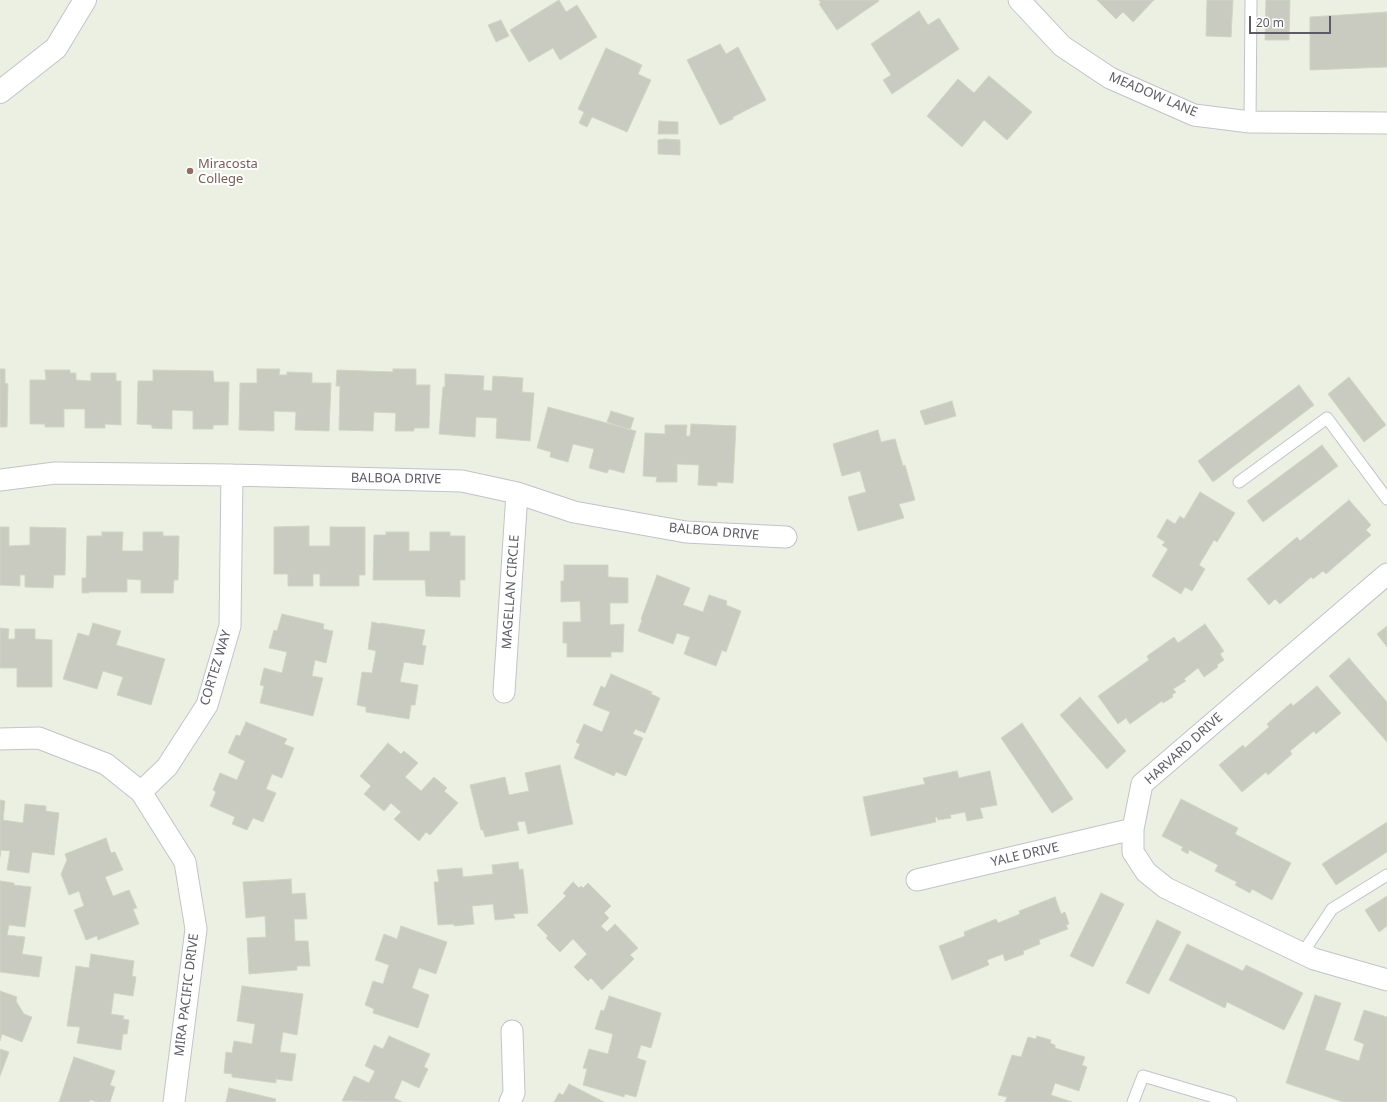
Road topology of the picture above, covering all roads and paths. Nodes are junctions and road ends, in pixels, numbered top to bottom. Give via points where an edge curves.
1 (85, 0) edge
2 (1018, 0) edge
3 (1251, 5) edge
4 (0, 92) edge
5 (1250, 122) junction
6 (1387, 123) edge
7 (232, 475) junction
8 (0, 480) edge
9 (1239, 482) dead end
10 (517, 493) junction
11 (1387, 499) edge
12 (786, 537) dead end
13 (1387, 574) edge
14 (504, 692) dead end
15 (0, 739) edge
16 (141, 792) junction
17 (1133, 829) junction
18 (1387, 875) edge
19 (917, 880) dead end
20 (1302, 954) junction
21 (1387, 980) edge
22 (512, 1031) dead end
23 (174, 1102) edge
24 (510, 1102) edge
25 (1133, 1102) edge
26 (1231, 1102) edge

1 - 4 street via 56,48
2 - 5 street, MEADOW LANE via 1062,46 1110,78 1194,114
3 - 5 lane
5 - 6 street, MEADOW LANE
7 - 8 street, BALBOA DRIVE via 55,473
7 - 10 street, BALBOA DRIVE via 462,481
7 - 16 street, CORTEZ WAY via 230,626 207,705 167,767
9 - 11 lane via 1327,418
10 - 12 street, BALBOA DRIVE via 574,512 686,532
10 - 14 street, MAGELLAN CIRCLE
13 - 17 street, HARVARD DRIVE via 1142,784
15 - 16 street, MIRA PACIFIC DRIVE via 39,738 106,764
16 - 23 street, MIRA PACIFIC DRIVE via 185,862 196,929
17 - 19 street, YALE DRIVE
17 - 20 street, HARVARD DRIVE via 1133,852 1146,872 1166,888
18 - 20 lane via 1332,909
20 - 21 street, HARVARD DRIVE
22 - 24 street via 514,1093
25 - 26 lane via 1143,1076

